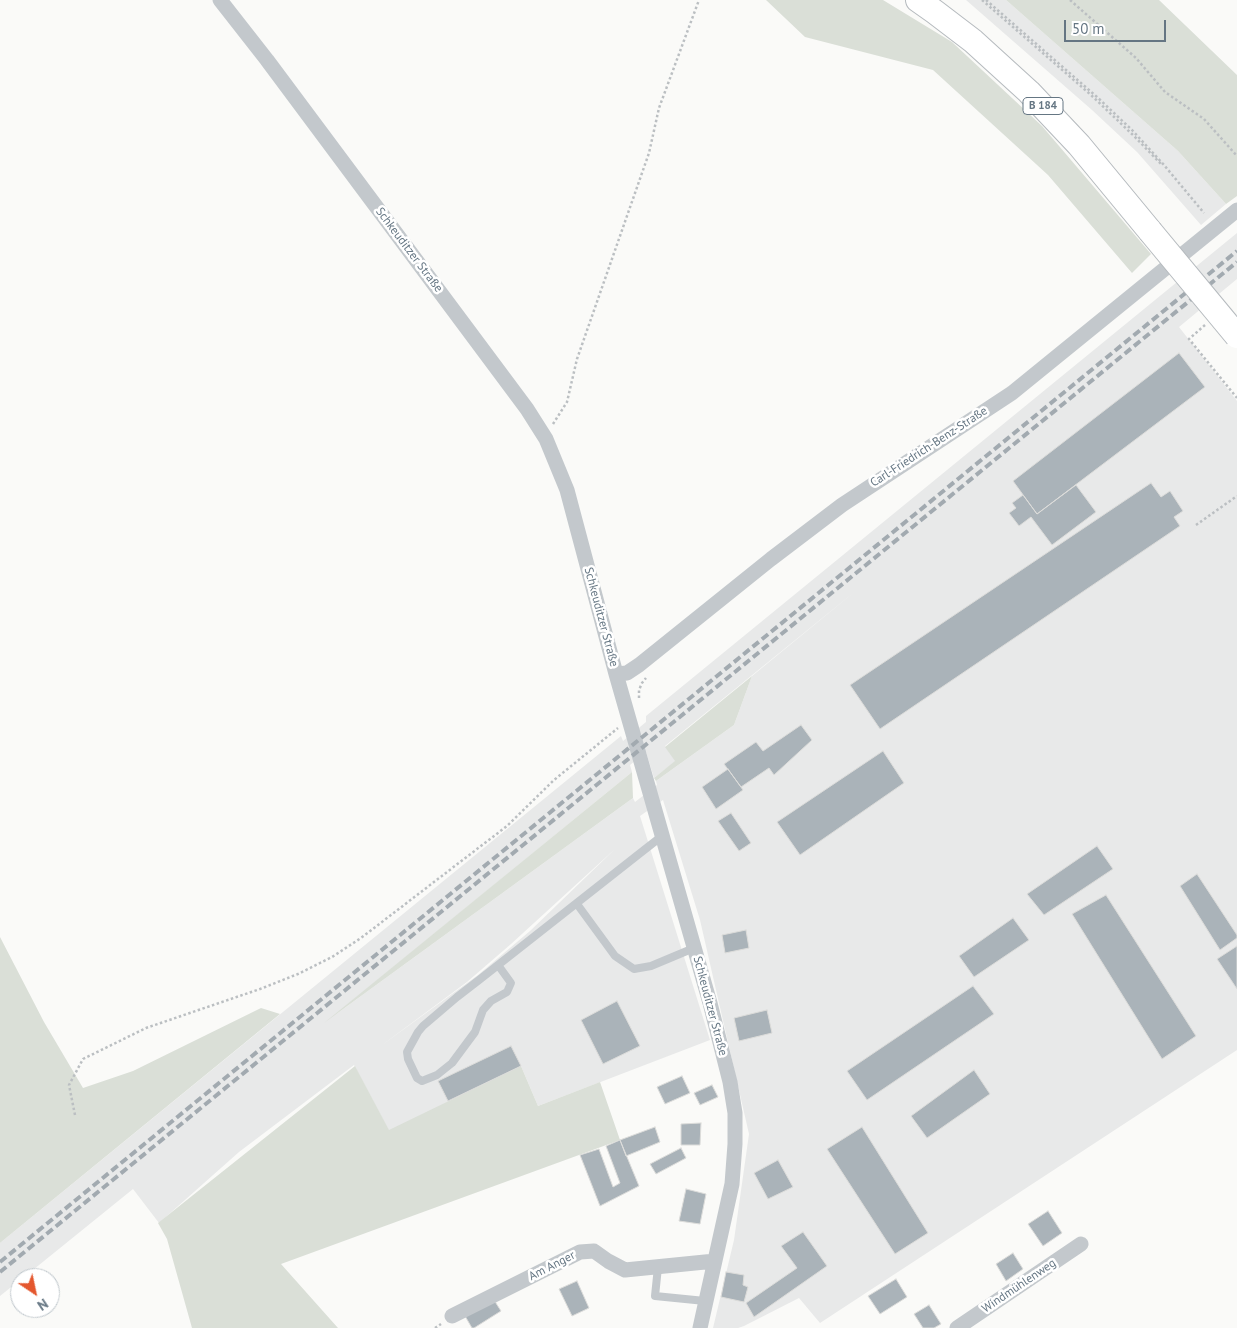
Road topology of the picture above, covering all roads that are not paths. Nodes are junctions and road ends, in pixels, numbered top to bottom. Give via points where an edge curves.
1 (220, 0) edge
2 (918, 0) edge
3 (1237, 210) edge
4 (1237, 336) edge
5 (616, 674) junction
6 (662, 836) junction
7 (577, 904) junction
8 (694, 948) junction
9 (498, 965) junction
10 (1081, 1244) dead end
11 (715, 1261) junction
12 (658, 1267) junction
13 (705, 1301) junction
14 (452, 1316) dead end
15 (700, 1328) edge
16 (957, 1328) edge

1 - 5 street, Schkeuditzer Straße via 503,375 544,435 567,490
2 - 4 main road, B 184, bridge via 974,41 1029,92 1079,145
3 - 5 street, Carl-Friedrich-Benz-Straße via 1012,393 842,505 771,558 639,666
5 - 6 street, Schkeuditzer Straße
6 - 7 lane
6 - 8 street, Schkeuditzer Straße
7 - 8 lane via 614,956 634,969
7 - 9 lane
8 - 11 street, Schkeuditzer Straße via 725,1058 735,1113 732,1184
9 - 9 lane via 418,1032 407,1052 416,1078 422,1081 437,1075 452,1063 475,1032 484,1010 507,992 510,983
10 - 16 street, Windmühlenweg
11 - 12 street, Am Anger
11 - 13 street, Schkeuditzer Straße
12 - 13 lane via 655,1296
12 - 14 street, Am Anger via 625,1270 594,1251 580,1252
13 - 15 street, Schkeuditzer Straße

